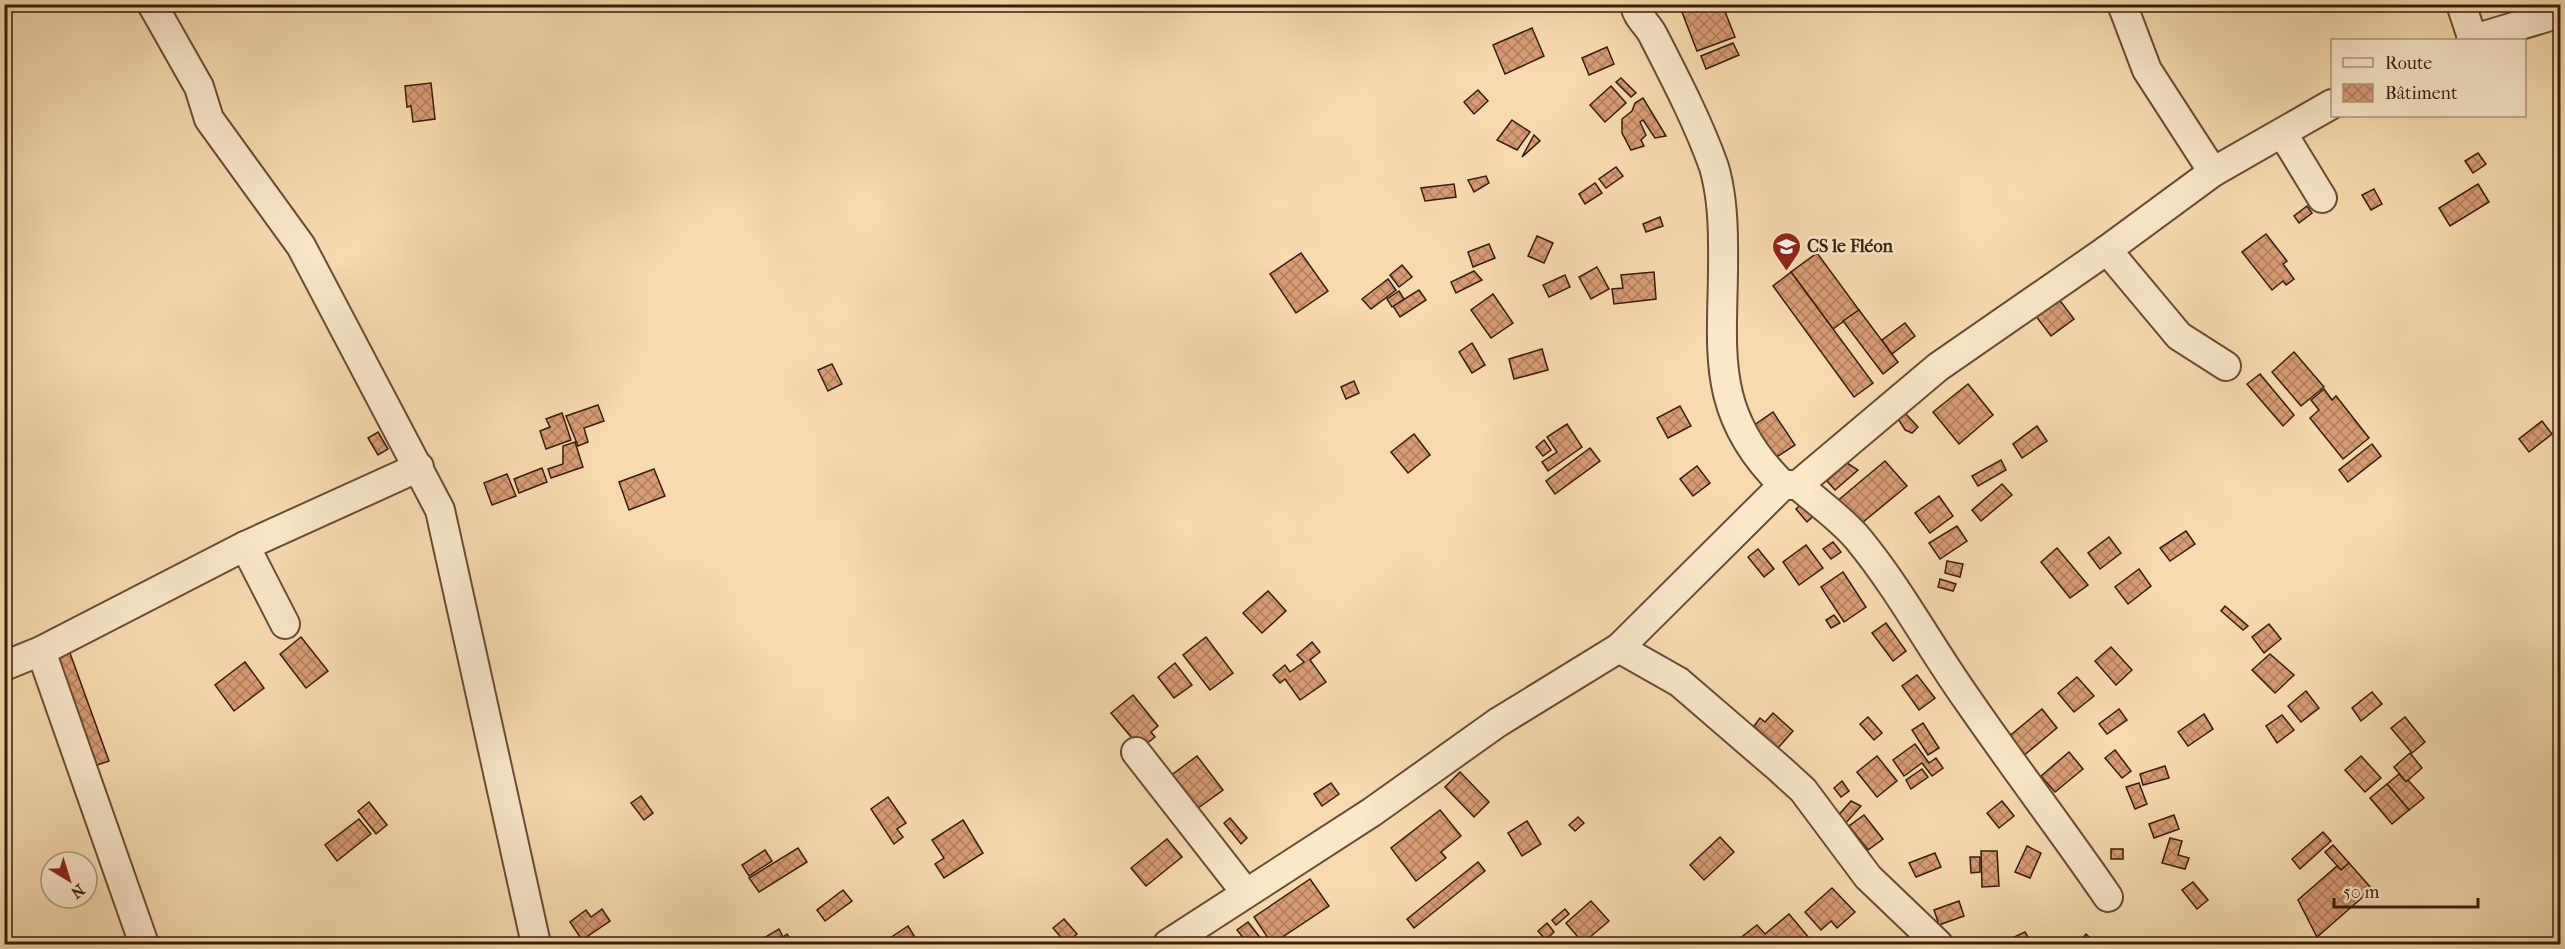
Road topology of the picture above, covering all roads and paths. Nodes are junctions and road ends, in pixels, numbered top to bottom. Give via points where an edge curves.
1 (152, 4) edge
2 (1635, 4) edge
3 (2122, 4) edge
4 (2461, 4) edge
5 (2560, 13) edge
6 (2472, 39) edge
7 (2475, 39) edge
8 (2331, 105) edge
9 (2283, 134) junction
10 (2213, 172) junction
11 (2322, 198) dead end
12 (2107, 250) junction
13 (2226, 366) dead end
14 (419, 467) junction
15 (1790, 485) junction
16 (245, 546) junction
17 (285, 624) dead end
18 (1619, 648) junction
19 (41, 651) junction
20 (4, 666) edge
21 (1136, 752) dead end
22 (1246, 893) junction
23 (2108, 897) dead end
24 (144, 945) edge
25 (536, 945) edge
26 (1168, 945) edge
27 (1938, 945) edge

1 - 14 street via 199,87 209,119 301,246
2 - 15 street via 1690,110 1714,169 1723,216 1720,324 1727,398 1737,426 1760,463
3 - 10 street via 2147,70
4 - 6 street
5 - 7 street
8 - 9 street
9 - 10 street
9 - 11 street
10 - 12 street
12 - 13 street via 2179,336
12 - 15 street via 1938,367
14 - 16 street
14 - 25 street via 440,510
15 - 18 street
15 - 23 street via 1858,538
16 - 17 street
16 - 19 street
18 - 22 street via 1497,723 1372,812
18 - 27 street via 1679,682 1788,776 1803,790 1868,877
19 - 20 street
19 - 24 street
21 - 22 street
22 - 26 street

